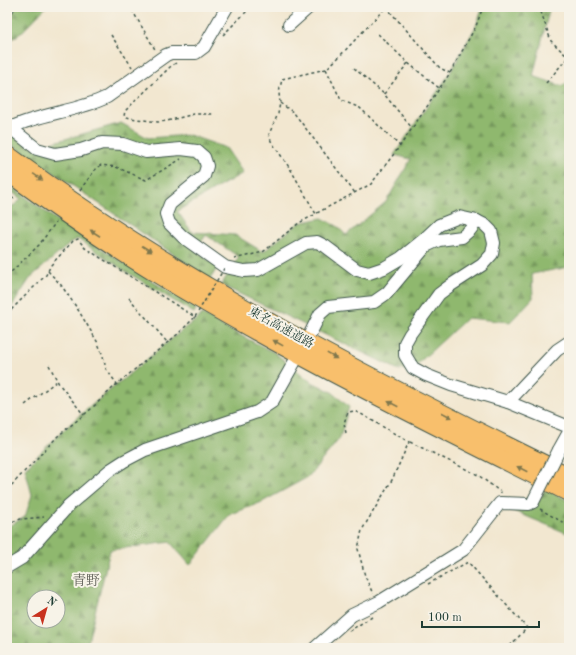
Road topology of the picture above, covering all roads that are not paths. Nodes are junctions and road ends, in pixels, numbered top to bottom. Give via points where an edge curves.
1 (227, 7) edge
2 (309, 7) edge
3 (289, 25) dead end
4 (9, 127) edge
5 (7, 154) edge
6 (7, 172) edge
7 (477, 221) junction
8 (311, 332) dead end
9 (569, 342) edge
10 (295, 360) dead end
11 (508, 402) junction
12 (569, 427) edge
13 (569, 432) edge
14 (569, 476) edge
15 (569, 493) edge
16 (7, 567) edge
17 (315, 648) edge

1 - 4 street via 204,47 196,53 171,53 99,100
2 - 3 street
4 - 7 street via 37,149 55,154 81,150 102,143 123,144 146,152 181,149 197,151 204,157 207,166 204,176 170,204 166,214 169,223 183,237 244,271 258,270 306,243 317,242 357,270 369,273 401,258 439,225 459,217
5 -> 14 highway, 東名高速道路 via 97,217 234,302 342,361
15 -> 6 highway, 東名高速道路 via 335,374 226,314 154,272
7 - 8 street via 462,237 439,240 426,246 387,293 374,302 328,307 320,314
7 - 11 street via 491,231 494,243 492,254 482,265 439,294 410,334 405,343 405,355 413,368 426,375
9 - 11 street via 556,350
10 - 16 street via 272,402 257,412 145,450 124,461 110,470 58,517 22,558
11 - 12 street
13 - 17 street, bridge via 533,502 500,503 463,550 377,608 352,615

